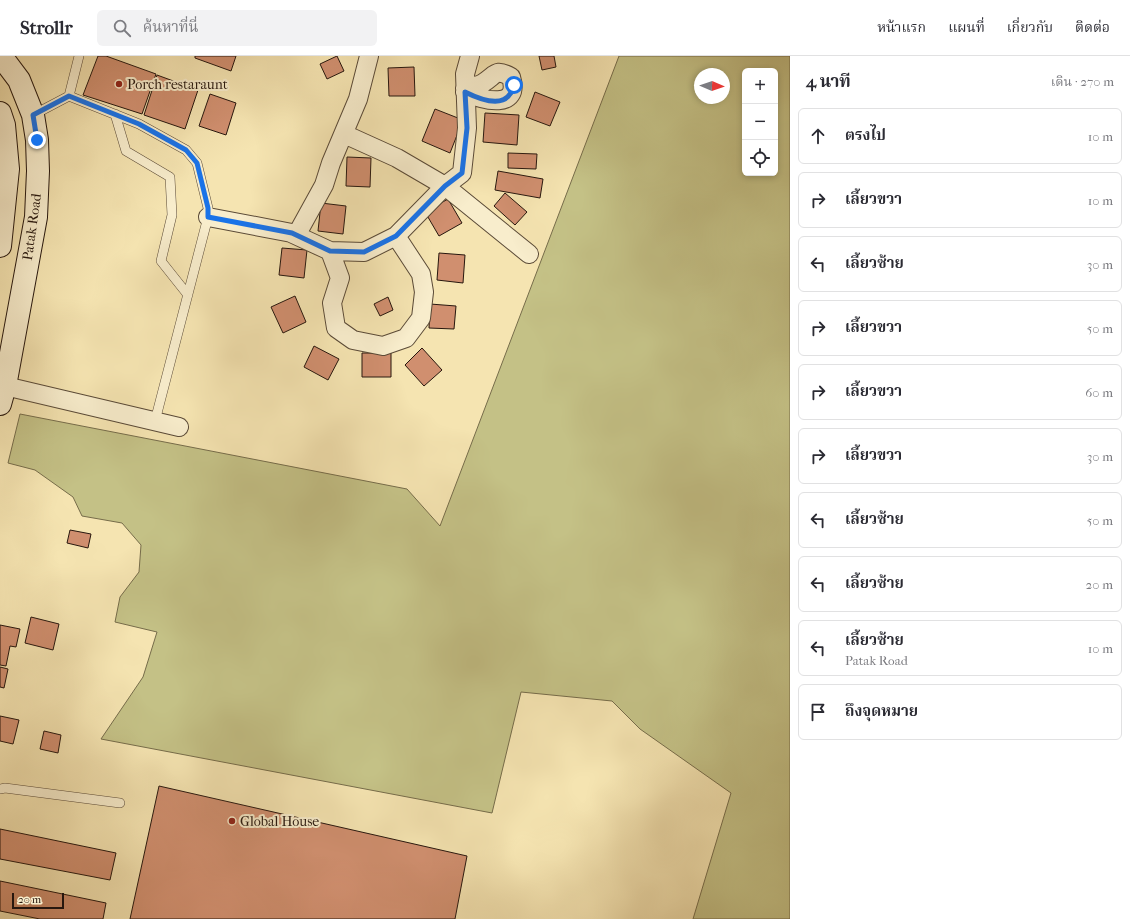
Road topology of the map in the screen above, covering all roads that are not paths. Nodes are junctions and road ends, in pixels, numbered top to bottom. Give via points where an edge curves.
1 (1, 56) edge
2 (79, 56) edge
3 (369, 56) edge
4 (470, 56) edge
5 (69, 96) junction
6 (116, 114) junction
7 (33, 115) junction
8 (2, 119) edge
9 (344, 134) junction
10 (445, 186) junction
11 (208, 217) junction
12 (292, 233) junction
13 (396, 236) junction
14 (0, 246) edge
15 (330, 251) junction
16 (529, 254) dead end
17 (188, 295) junction
18 (2, 395) edge
19 (155, 421) junction
20 (179, 427) dead end
21 (0, 789) edge
22 (120, 803) dead end

1 - 7 main road, Patak Road via 19,80
2 - 5 lane
3 - 9 street via 358,99
4 - 10 street via 465,74 467,128 462,173
5 - 6 lane
5 - 7 lane
6 - 11 lane via 186,150 197,163
6 - 17 lane via 126,151 170,177 172,215 161,261
7 - 8 main road
7 - 18 main road, Patak Road via 38,156 36,216
8 - 14 main road, Patak Road via 8,169
9 - 10 street via 397,158
9 - 12 street via 324,185 297,234
10 - 13 street
10 - 16 street
11 - 12 street
11 - 17 lane
12 - 15 street
13 - 15 street via 364,252
13 - 15 street via 421,274 424,292 421,318 406,338 383,346 353,340 336,328 332,303 340,278
17 - 19 lane
18 - 19 street
19 - 20 street
21 - 22 lane

